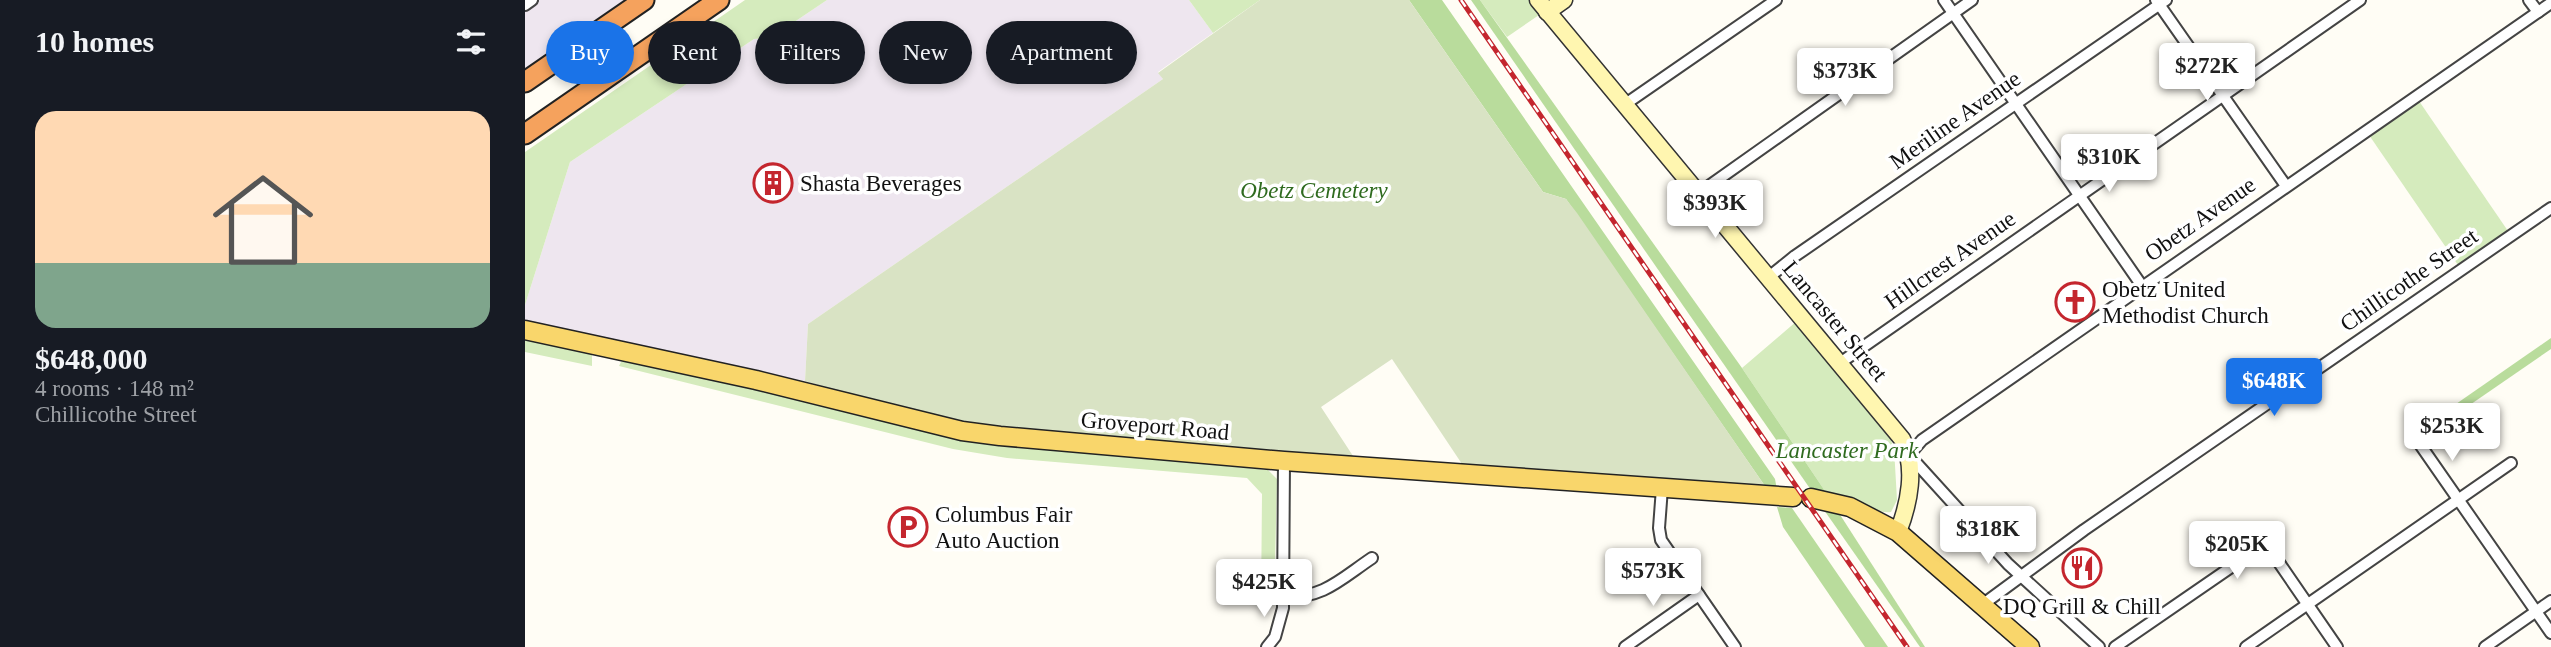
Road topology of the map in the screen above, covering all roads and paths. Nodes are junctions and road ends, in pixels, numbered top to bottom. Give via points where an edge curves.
1 (532, 0) edge
2 (644, 0) edge
3 (719, 0) edge
4 (1564, 0) edge
5 (1776, 0) edge
6 (1944, 0) edge
7 (1972, 0) edge
8 (2360, 0) edge
9 (2529, 0) edge
10 (2160, 2) edge
11 (2551, 3) edge
12 (525, 5) edge
13 (1543, 6) edge
14 (2537, 12) junction
15 (1954, 13) junction
16 (525, 82) edge
17 (2222, 97) junction
18 (2016, 104) junction
19 (1625, 105) junction
20 (525, 134) edge
21 (2286, 186) junction
22 (1699, 193) junction
23 (2080, 195) junction
24 (2551, 208) edge
25 (1769, 277) junction
26 (2142, 286) junction
27 (525, 330) edge
28 (1840, 363) junction
29 (2419, 443) dead end
30 (1909, 455) junction
31 (1285, 461) junction
32 (2511, 463) dead end
33 (1662, 488) junction
34 (2459, 500) junction
35 (1898, 532) junction
36 (1372, 558) dead end
37 (2021, 576) junction
38 (1699, 595) junction
39 (1283, 598) junction
40 (2551, 601) edge
41 (2308, 604) junction
42 (1982, 605) junction
43 (2536, 611) junction
44 (2551, 633) edge
45 (1267, 647) edge
46 (1625, 647) edge
47 (1735, 647) edge
48 (2030, 647) edge
49 (2099, 647) edge
50 (2115, 647) edge
51 (2246, 647) edge
52 (2337, 647) edge
53 (2485, 647) edge

1 - 12 street
2 - 16 highway
3 - 20 highway
4 - 13 street
5 - 19 street
6 - 15 street
7 - 15 street
8 - 17 street, Hillcrest Avenue
9 - 14 street
10 - 17 street
10 - 18 street, Meriline Avenue
11 - 14 street, Obetz Avenue
13 - 19 street, Lancaster Street
14 - 21 street, Obetz Avenue
15 - 18 street
15 - 22 street
17 - 21 street
17 - 23 street, Hillcrest Avenue
18 - 23 street
18 - 25 street, Meriline Avenue
19 - 22 street, Lancaster Street
21 - 26 street, Obetz Avenue
22 - 25 street, Lancaster Street
23 - 26 street
23 - 28 street, Hillcrest Avenue
24 - 37 street, Chillicothe Street
25 - 28 street, Lancaster Street
26 - 30 street, Obetz Avenue via 1922,440
27 - 31 main road, Groveport Road via 962,430
28 - 30 street, Lancaster Street via 1902,439
29 - 34 street
30 - 35 street via 1908,500
30 - 37 street, Lancaster Street
31 - 33 main road, Groveport Road
31 - 39 street
32 - 34 street
33 - 35 main road, Groveport Road via 1802,498 1850,507
33 - 38 street via 1661,540
34 - 41 street
34 - 43 street
35 - 42 main road, Groveport Road
36 - 39 street via 1318,594
37 - 42 street, Chillicothe Street
37 - 49 street, Lancaster Street
38 - 46 street
38 - 47 street
39 - 45 street via 1280,622
40 - 43 street
41 - 50 street via 2271,551 2256,550
41 - 51 street
41 - 52 street
42 - 48 main road, Groveport Road
43 - 44 street
43 - 53 street

